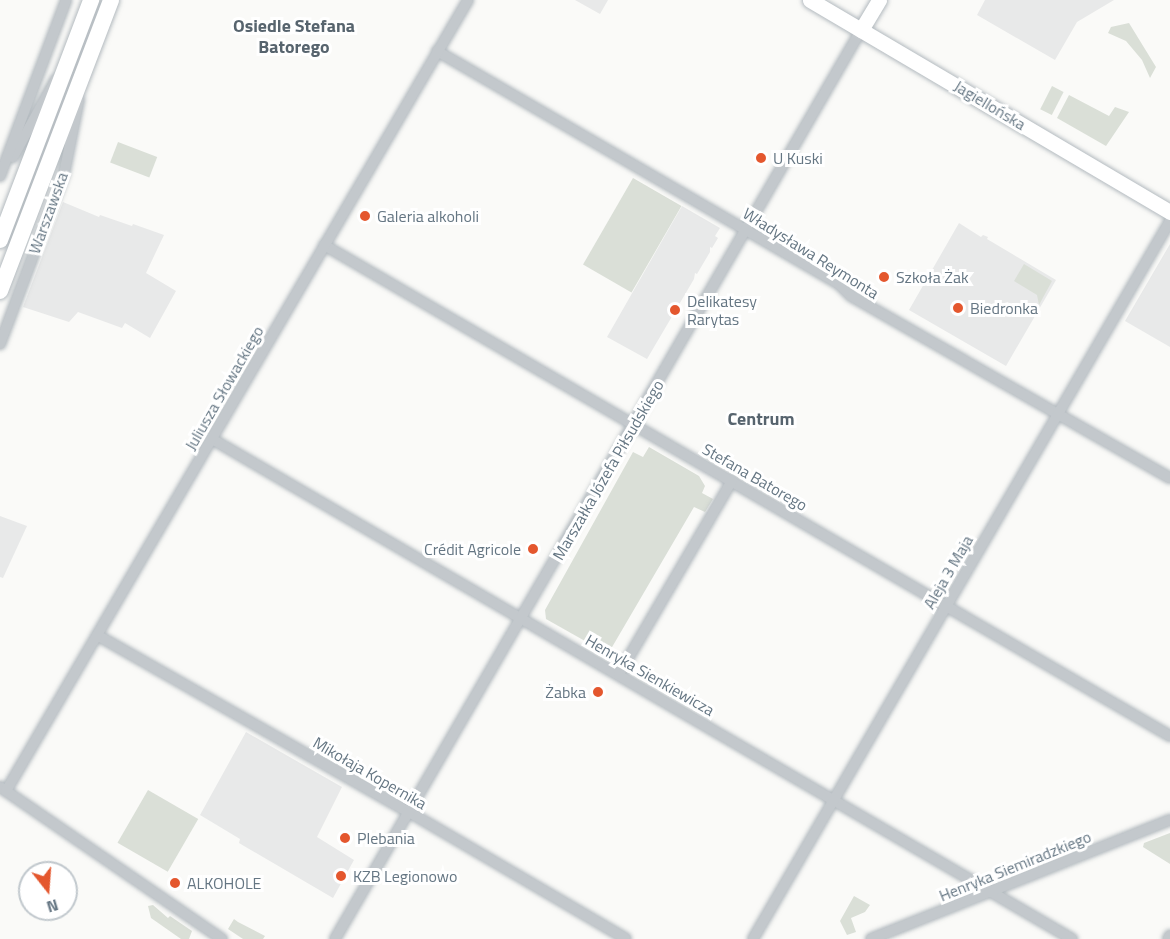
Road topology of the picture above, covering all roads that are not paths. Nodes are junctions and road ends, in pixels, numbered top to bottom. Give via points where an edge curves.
1 (66, 0) edge
2 (91, 0) edge
3 (111, 0) edge
4 (468, 0) edge
5 (810, 0) edge
6 (879, 0) edge
7 (861, 30) junction
8 (437, 51) junction
9 (68, 61) junction
10 (81, 78) junction
11 (0, 176) edge
12 (0, 182) edge
13 (1170, 212) edge
14 (1170, 221) edge
15 (747, 230) junction
16 (0, 240) edge
17 (324, 245) junction
18 (0, 291) edge
19 (0, 344) edge
20 (1058, 412) junction
21 (634, 425) junction
22 (212, 439) junction
23 (1170, 478) edge
24 (732, 481) junction
25 (945, 606) junction
26 (522, 618) junction
27 (97, 635) junction
28 (619, 674) junction
29 (1170, 736) edge
30 (3, 789) edge
31 (833, 800) junction
32 (409, 812) junction
33 (1170, 820) edge
34 (992, 892) junction
35 (222, 939) edge
36 (335, 939) edge
37 (626, 939) edge
38 (753, 939) edge
39 (871, 939) edge
40 (1072, 939) edge

1 - 11 street
2 - 9 main road
3 - 10 main road, Warszawska
4 - 8 street, Juliusza Słowackiego
5 - 7 street, Jagiellońska
6 - 7 street, Marszałka Józefa Piłsudskiego
7 - 13 street, Jagiellońska
7 - 15 street, Marszałka Józefa Piłsudskiego
8 - 15 street, Władysława Reymonta
8 - 17 street, Juliusza Słowackiego
9 - 12 street via 45,93
9 - 16 main road
10 - 18 main road, Warszawska
10 - 19 street, Warszawska via 63,174
14 - 20 street, Aleja 3 Maja
15 - 20 street, Władysława Reymonta via 839,284 846,293 1047,410
15 - 21 street, Marszałka Józefa Piłsudskiego
17 - 21 street, Stefana Batorego
17 - 22 street, Juliusza Słowackiego
20 - 23 street, Władysława Reymonta
20 - 25 street, Aleja 3 Maja
21 - 24 street, Stefana Batorego
21 - 26 street, Marszałka Józefa Piłsudskiego
22 - 26 street, Henryka Sienkiewicza
22 - 27 street, Juliusza Słowackiego
24 - 25 street, Stefana Batorego
24 - 28 street
25 - 29 street, Stefana Batorego
25 - 31 street, Aleja 3 Maja
26 - 28 street, Henryka Sienkiewicza
26 - 32 street, Marszałka Józefa Piłsudskiego
27 - 30 street, Juliusza Słowackiego
27 - 32 street, Mikołaja Kopernika
28 - 31 street, Henryka Sienkiewicza
30 - 35 street
31 - 34 street, Henryka Sienkiewicza
31 - 38 street, Aleja 3 Maja
32 - 36 street, Marszałka Józefa Piłsudskiego
32 - 37 street, Mikołaja Kopernika
33 - 34 street, Henryka Siemiradzkiego
34 - 39 street, Henryka Siemiradzkiego
34 - 40 street, Henryka Sienkiewicza

